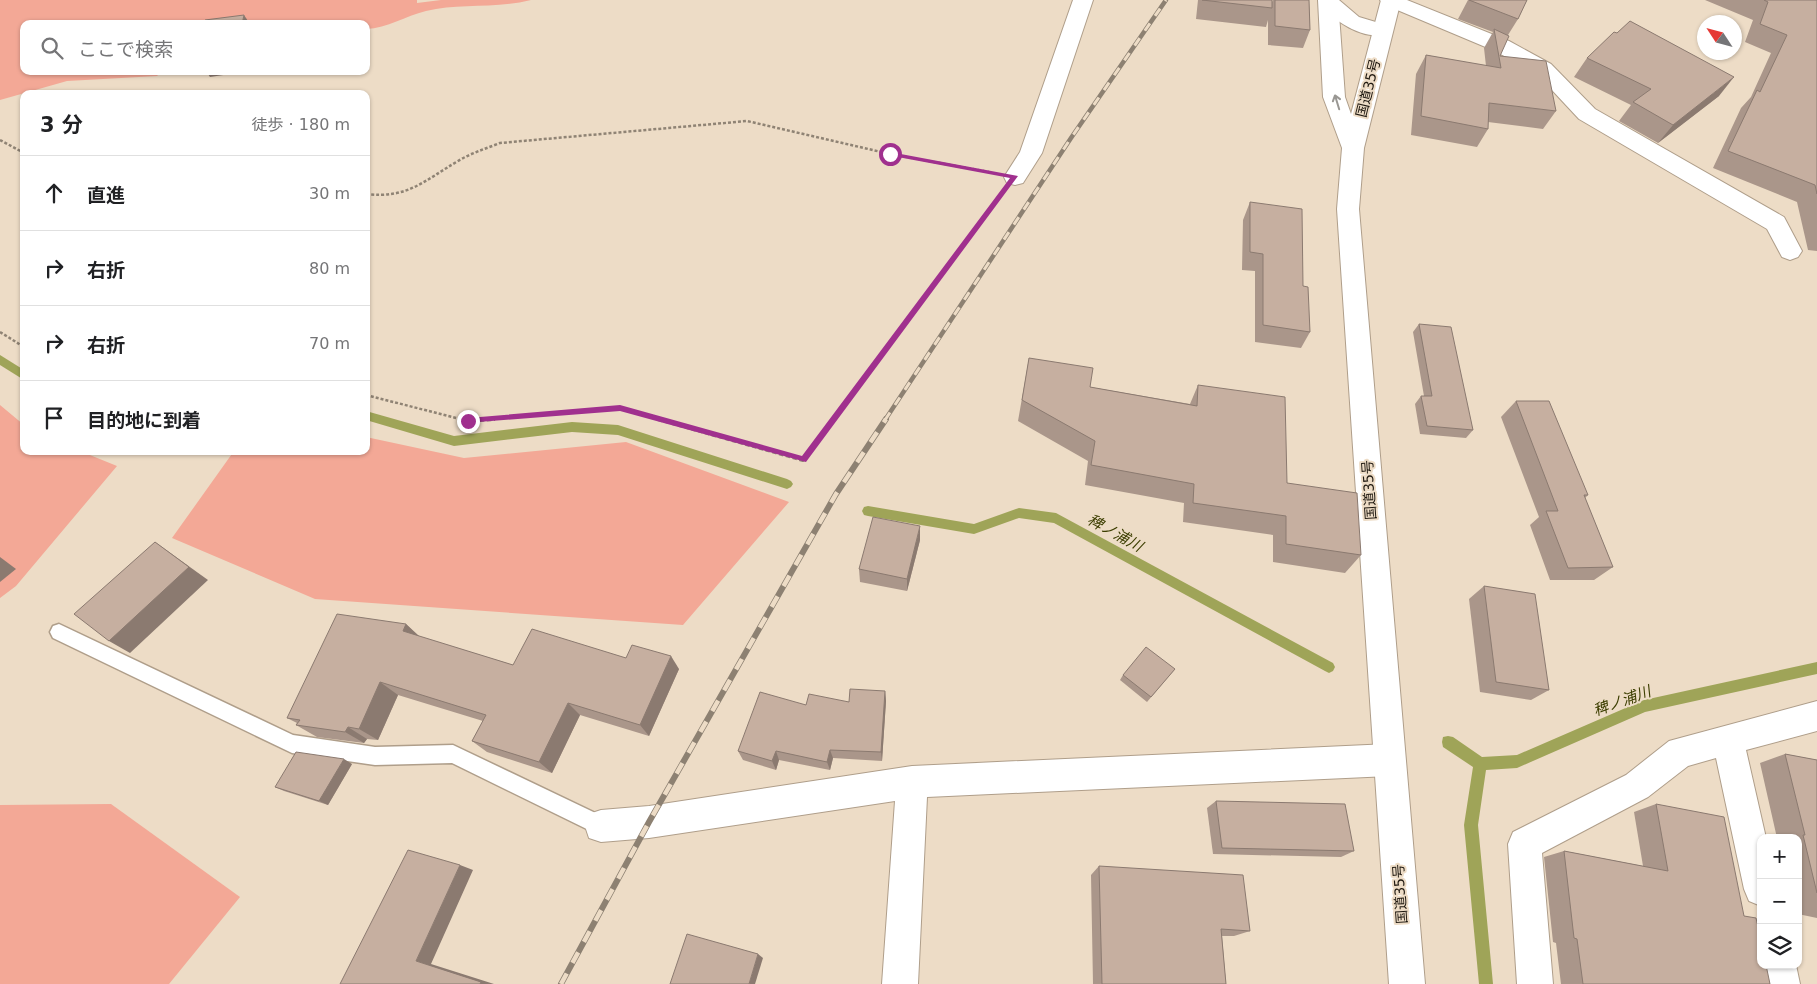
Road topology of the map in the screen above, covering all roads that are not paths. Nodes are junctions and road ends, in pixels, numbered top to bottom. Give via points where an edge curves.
1 (1083, 0) edge
2 (1328, 0) edge
3 (1390, 0) edge
4 (1382, 30) junction
5 (1353, 148) junction
6 (1015, 176) road end
7 (1790, 251) dead end
8 (59, 632) dead end
9 (1817, 716) edge
10 (1728, 739) junction
11 (1390, 760) junction
12 (912, 782) junction
13 (601, 826) joint
14 (1759, 879) edge
15 (1779, 969) edge
16 (900, 984) edge
17 (1407, 984) edge
18 (1535, 984) edge
19 (1782, 984) edge

1 - 6 main road via 1031,153
2 - 4 main road via 1342,16 1362,27
5 -> 2 main road via 1334,97
3 - 4 main road, 国道35号
3 - 7 main road via 1502,46 1544,70 1587,114 1776,223
4 - 5 main road, 国道35号
5 - 11 main road, 国道35号 via 1348,209
8 - 13 lane via 292,744 375,756 453,754
9 - 10 main road
10 - 14 main road
10 - 18 main road via 1680,752 1637,786 1525,844
11 - 12 main road
11 - 17 main road, 国道35号
12 - 13 main road via 649,822
12 - 16 main road
15 - 19 main road

